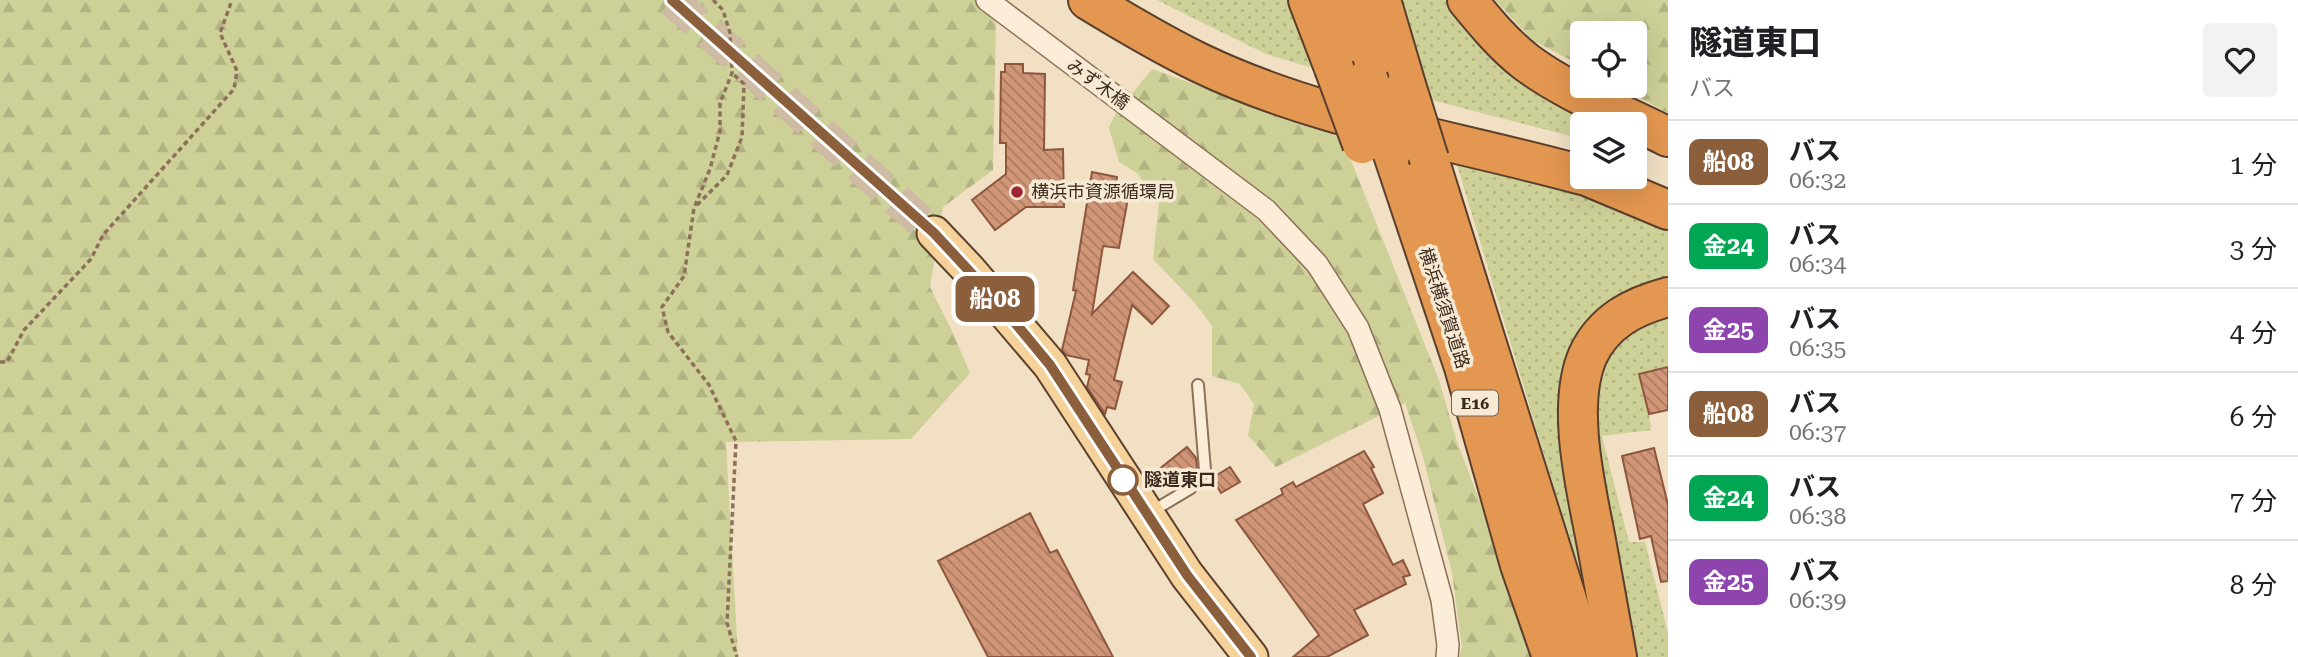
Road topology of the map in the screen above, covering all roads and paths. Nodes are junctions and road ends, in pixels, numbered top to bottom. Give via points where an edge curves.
1 (232, 0) edge
2 (713, 0) edge
3 (986, 0) edge
4 (1088, 0) edge
5 (1128, 0) edge
6 (1308, 0) edge
7 (1344, 0) edge
8 (1381, 0) edge
9 (1467, 0) edge
10 (732, 73) junction
11 (1351, 73) junction
12 (1668, 138) edge
13 (1570, 148) edge
14 (1570, 172) edge
15 (1647, 175) edge
16 (1668, 184) edge
17 (1618, 189) edge
18 (694, 208) junction
19 (1668, 210) edge
20 (934, 233) tunnel mouth
21 (1668, 297) edge
22 (0, 362) edge
23 (1198, 385) dead end
24 (1146, 515) junction
25 (737, 657) edge
26 (1251, 657) edge
27 (1447, 657) edge
28 (1552, 657) edge
29 (1586, 657) edge
30 (1617, 657) edge

1 - 22 path via 220,33 237,71 234,89 103,235 92,259 24,330 7,362
2 - 10 path via 723,10 730,33
3 - 27 street, みず木橋 via 1211,166 1266,210 1317,264 1358,328 1390,409 1443,600
4 - 14 highway via 1200,63 1275,92 1364,120
5 - 13 highway via 1197,38 1266,68
6 - 11 highway
7 - 11 highway, 横浜横須賀道路 / E16
8 - 29 highway, 横浜横須賀道路 / E16, bridge
9 - 12 highway via 1526,62 1606,109
10 - 18 path via 720,103 720,131 710,169
10 - 18 path via 744,84 742,137 727,174
11 - 28 highway, 横浜横須賀道路 / E16, bridge via 1464,367 1520,565
15 - 16 highway
17 - 19 highway
18 - 25 path via 684,276 662,307 668,332 709,385 736,441 727,623
20 - 24 main road via 1050,365
21 - 30 highway via 1620,316 1588,355 1581,380 1582,464
23 - 24 lane via 1205,470 1191,488
24 - 26 main road

